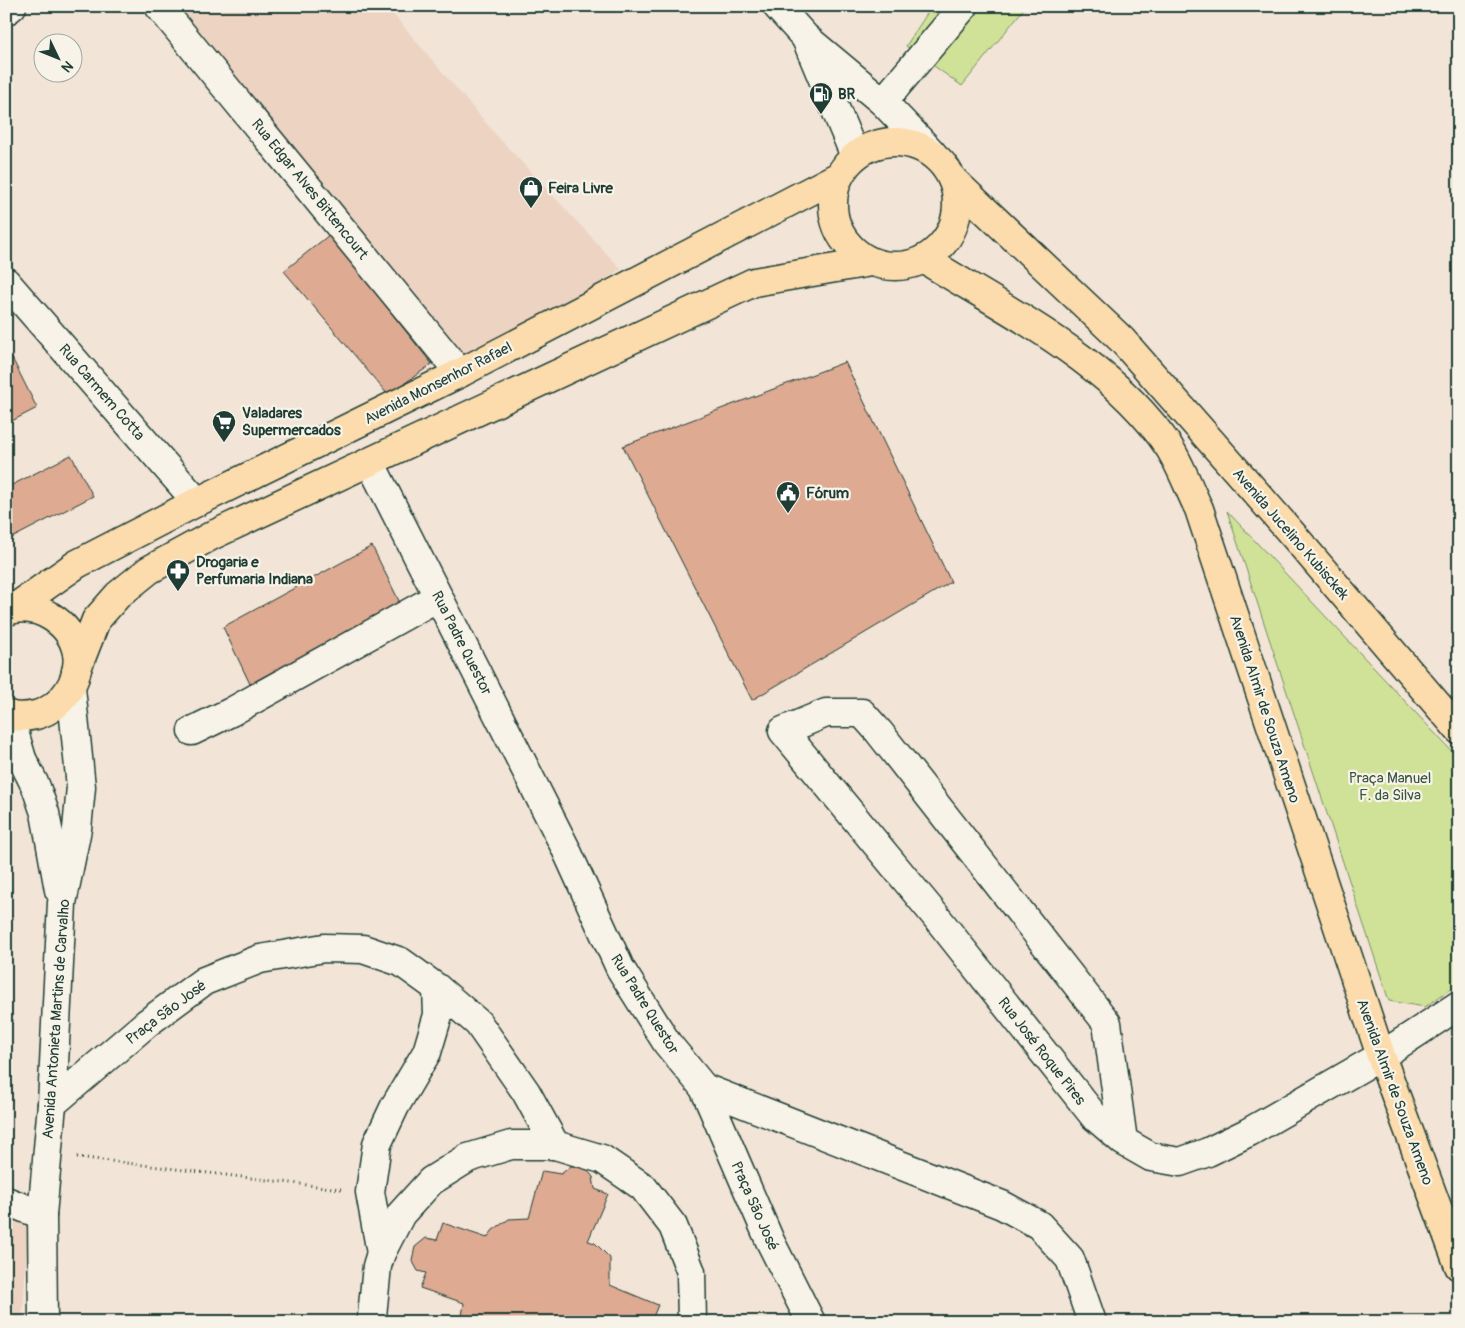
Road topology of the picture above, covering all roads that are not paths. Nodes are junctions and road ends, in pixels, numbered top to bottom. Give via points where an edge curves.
1 (12, 6) edge
2 (160, 6) edge
3 (777, 6) edge
4 (964, 6) edge
5 (6, 11) edge
6 (805, 37) junction
7 (883, 102) junction
8 (932, 153) junction
9 (847, 166) junction
10 (952, 179) junction
11 (924, 259) junction
12 (871, 262) junction
13 (6, 282) edge
14 (460, 373) junction
15 (370, 462) junction
16 (197, 502) junction
17 (438, 597) junction
18 (10, 610) edge
19 (74, 680) junction
20 (8, 715) edge
21 (1459, 730) edge
22 (192, 731) dead end
23 (62, 903) junction
24 (437, 988) junction
25 (1459, 1005) edge
26 (1381, 1056) junction
27 (704, 1088) junction
28 (52, 1104) junction
29 (1123, 1142) junction
30 (555, 1145) junction
31 (6, 1201) edge
32 (42, 1215) junction
33 (379, 1259) junction
34 (1459, 1266) edge
35 (43, 1322) edge
36 (358, 1322) edge
37 (374, 1322) edge
38 (692, 1322) edge
39 (811, 1322) edge
40 (1092, 1322) edge

1 - 5 street
2 - 14 street, Rua Edgar Alves Bittencourt
3 - 6 street
4 - 7 street
6 - 7 street
6 - 9 street
7 - 8 street
8 - 9 main road via 913,144 893,142 873,146
8 - 10 main road
9 - 12 main road via 832,195 833,216 840,235 854,252
9 - 14 main road, Avenida Monsenhor Rafael
10 - 11 main road via 957,197 956,216 950,234
10 - 21 main road, Avenida Jucelino Kubisckek via 1122,340
11 - 12 main road via 898,267
11 - 26 main road, Avenida Almir de Souza Ameno via 1093,366 1136,406 1170,448 1198,509
12 - 15 main road via 754,282
13 - 16 street, Rua Carmem Cotta
14 - 16 main road, Avenida Monsenhor Rafael
15 - 17 street, Rua Padre Questor
15 - 19 main road via 213,535 149,570 118,595 96,620
16 - 18 main road, Avenida Monsenhor Rafael via 77,564
17 - 22 street
17 - 27 street, Rua Padre Questor via 565,847 620,968 667,1043
18 - 19 main road via 30,609 61,624 71,637 77,654
19 - 20 main road via 60,702 45,713 27,717
19 - 23 street, Avenida Antonieta Martins de Carvalho via 81,787 77,829
20 - 23 street via 45,813
23 - 28 street, Avenida Antonieta Martins de Carvalho
24 - 28 street, Praça São José via 401,962 363,950 324,948 260,959 204,981 147,1023
24 - 30 street, Praça São José via 478,1023 526,1092
24 - 33 street via 438,1015 427,1052 378,1144 370,1192
25 - 26 street, Rua José Roque Pires
26 - 29 street, Rua José Roque Pires via 1249,1132 1180,1162 1151,1157
26 - 34 main road, Avenida Almir de Souza Ameno
27 - 39 street, Praça São José via 770,1241
27 - 40 street, Rua Padre Questor via 1002,1205 1039,1225 1070,1259
28 - 32 street, Avenida Antonieta Martins de Carvalho
29 - 29 street, Rua José Roque Pires via 1094,1116 783,731 826,713 862,713 879,732 1107,1023
30 - 33 street via 511,1145 468,1158 431,1181 401,1214
30 - 38 street via 602,1159 643,1187 673,1226 691,1272
31 - 32 street
32 - 35 street, Avenida Antonieta Martins de Carvalho
33 - 36 street
33 - 37 street

